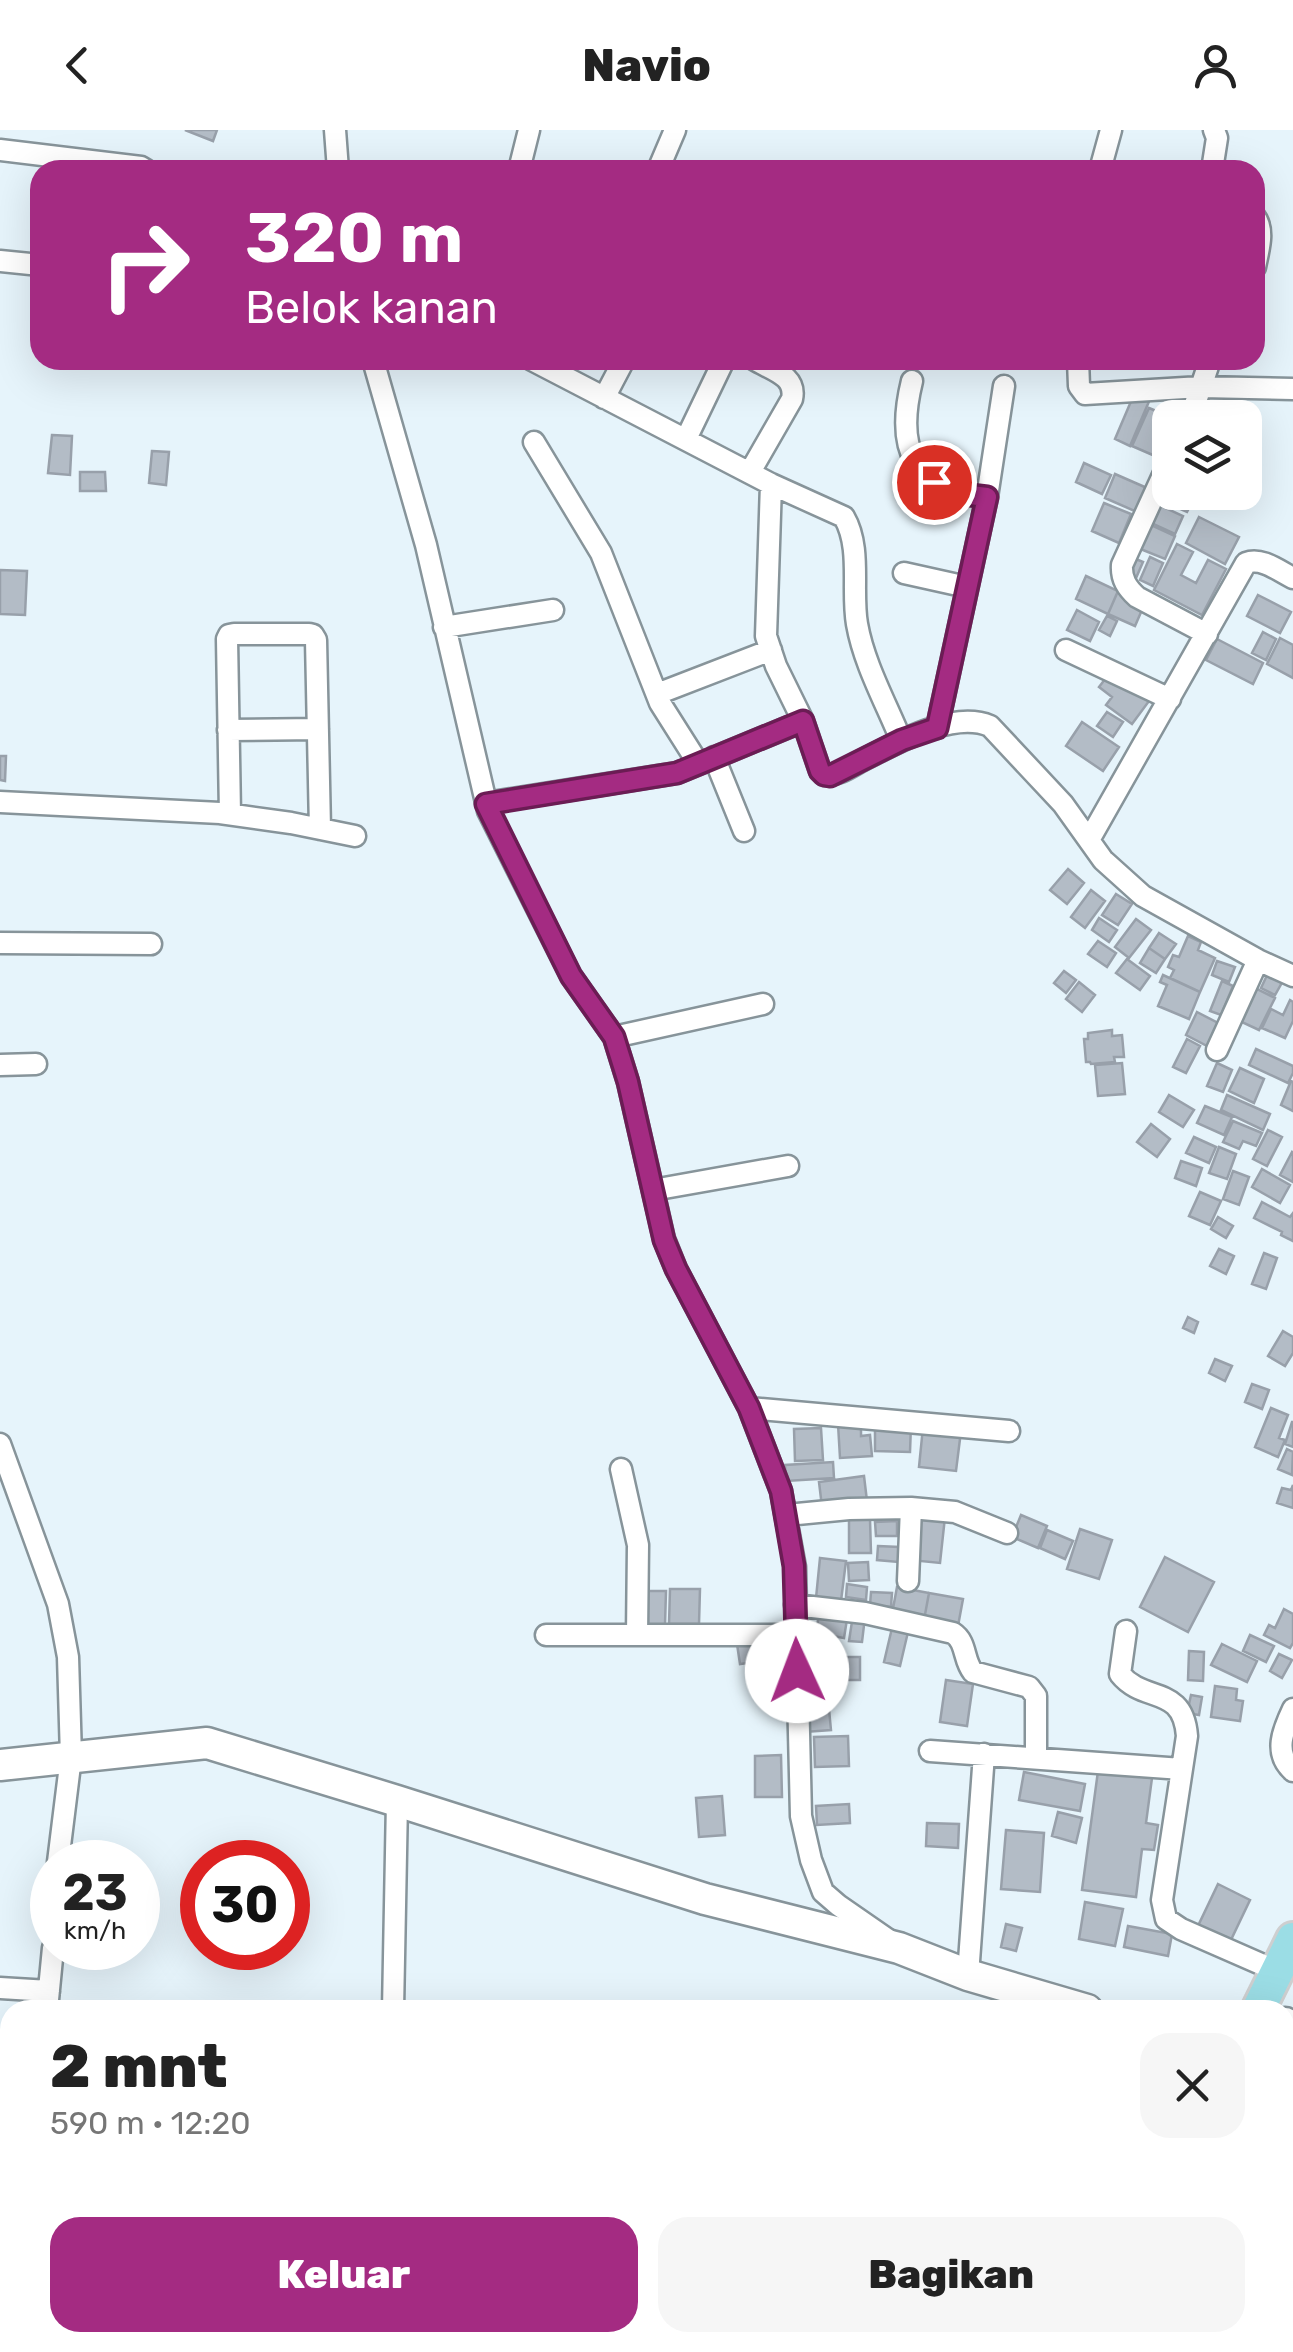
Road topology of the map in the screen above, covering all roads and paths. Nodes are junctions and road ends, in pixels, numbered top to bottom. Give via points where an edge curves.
1 (335, 130) edge
2 (529, 130) edge
3 (675, 130) edge
4 (1111, 130) edge
5 (1214, 130) edge
6 (0, 150) edge
7 (83, 160) edge
8 (337, 160) edge
9 (521, 160) edge
10 (662, 160) edge
11 (1103, 160) edge
12 (1214, 160) edge
13 (0, 260) edge
14 (30, 264) edge
15 (376, 370) edge
16 (551, 370) edge
17 (619, 370) edge
18 (719, 370) edge
19 (773, 370) edge
20 (1078, 370) edge
21 (1207, 370) edge
22 (912, 381) dead end
23 (1004, 386) dead end
24 (1202, 387) junction
25 (1293, 389) edge
26 (604, 398) junction
27 (1197, 400) edge
28 (686, 439) junction
29 (534, 442) dead end
30 (750, 472) junction
31 (771, 484) junction
32 (987, 497) junction
33 (1152, 499) edge
34 (904, 572) dead end
35 (1293, 578) edge
36 (968, 587) junction
37 (553, 610) dead end
38 (444, 627) junction
39 (1206, 634) junction
40 (771, 650) junction
41 (1066, 650) dead end
42 (657, 694) junction
43 (1170, 698) junction
44 (803, 721) junction
45 (318, 728) junction
46 (937, 728) junction
47 (228, 730) junction
48 (902, 740) junction
49 (706, 760) junction
50 (0, 802) edge
51 (486, 804) junction
52 (230, 814) junction
53 (320, 829) junction
54 (744, 831) dead end
55 (354, 836) dead end
56 (1089, 840) junction
57 (0, 943) edge
58 (151, 944) dead end
59 (1258, 960) junction
60 (1293, 976) edge
61 (764, 1004) dead end
62 (614, 1037) junction
63 (1217, 1050) dead end
64 (36, 1064) dead end
65 (0, 1065) edge
66 (788, 1166) dead end
67 (653, 1190) junction
68 (749, 1408) junction
69 (1010, 1430) dead end
70 (0, 1444) edge
71 (621, 1470) dead end
72 (911, 1508) junction
73 (787, 1515) junction
74 (1007, 1532) dead end
75 (908, 1581) dead end
76 (795, 1606) junction
77 (1126, 1631) dead end
78 (546, 1635) dead end
79 (637, 1635) junction
80 (796, 1635) junction
81 (1293, 1708) edge
82 (930, 1750) dead end
83 (984, 1754) junction
84 (71, 1757) junction
85 (1036, 1758) junction
86 (0, 1765) edge
87 (1182, 1769) junction
88 (1293, 1772) edge
89 (397, 1801) junction
90 (61, 1840) edge
91 (1293, 1939) edge
92 (899, 1948) junction
93 (51, 1970) edge
94 (1277, 1972) junction
95 (968, 1976) junction
96 (0, 1988) edge
97 (48, 2000) edge
98 (393, 2000) edge
99 (1052, 2000) edge
100 (1270, 2000) edge

1 - 8 street
2 - 9 street
3 - 10 street
4 - 11 street
5 - 12 street
6 - 7 street
13 - 14 street
15 - 38 street
16 - 26 street
17 - 26 street
18 - 28 street
19 - 30 street via 789,379 794,392
20 - 24 street via 1085,394
21 - 24 street
22 - 32 street via 905,410 911,458 934,482
23 - 32 street
24 - 25 street
24 - 27 street
26 - 28 street
28 - 30 street
29 - 42 street via 602,553
30 - 31 street
31 - 40 street
31 - 48 street via 844,518 857,624
32 - 36 street
33 - 39 street via 1121,575 1137,597
34 - 36 street
35 - 39 street via 1260,561 1246,563
36 - 46 street
37 - 38 street
38 - 51 street
39 - 43 street
40 - 42 street
40 - 44 street
41 - 43 street
42 - 49 street
43 - 56 street
44 - 48 street via 824,775
44 - 49 street
45 - 47 street
45 - 47 street via 314,635 234,634 227,639
45 - 53 street
46 - 48 street
46 - 56 street via 966,721 990,726
47 - 52 street
49 - 51 street via 648,779
49 - 54 street
50 - 52 street
51 - 62 street via 571,976
52 - 53 street
53 - 55 street
56 - 59 street via 1143,896
57 - 58 street
59 - 60 street
59 - 63 street
61 - 62 street
62 - 67 street
64 - 65 street
66 - 67 street
67 - 68 street via 676,1269
68 - 69 street
68 - 73 street
70 - 84 street via 58,1604 68,1657
71 - 79 street via 638,1546
72 - 73 street
72 - 74 street via 955,1512
72 - 75 street
73 - 76 street
76 - 80 street
76 - 85 street via 953,1633 973,1672 1029,1687 1036,1696
77 - 87 street via 1120,1674 1181,1710 1188,1736
78 - 79 street
79 - 80 street
80 - 92 street via 802,1816 811,1860 823,1892
81 - 88 street via 1280,1746
82 - 83 street
83 - 85 street
83 - 95 street
84 - 86 street
84 - 89 street via 206,1743
84 - 90 street
85 - 87 street
87 - 94 street via 1162,1900 1166,1920
89 - 92 street via 705,1900
89 - 98 street
91 - 94 main road
92 - 95 street
93 - 97 street
94 - 100 main road
95 - 99 street
96 - 97 street

